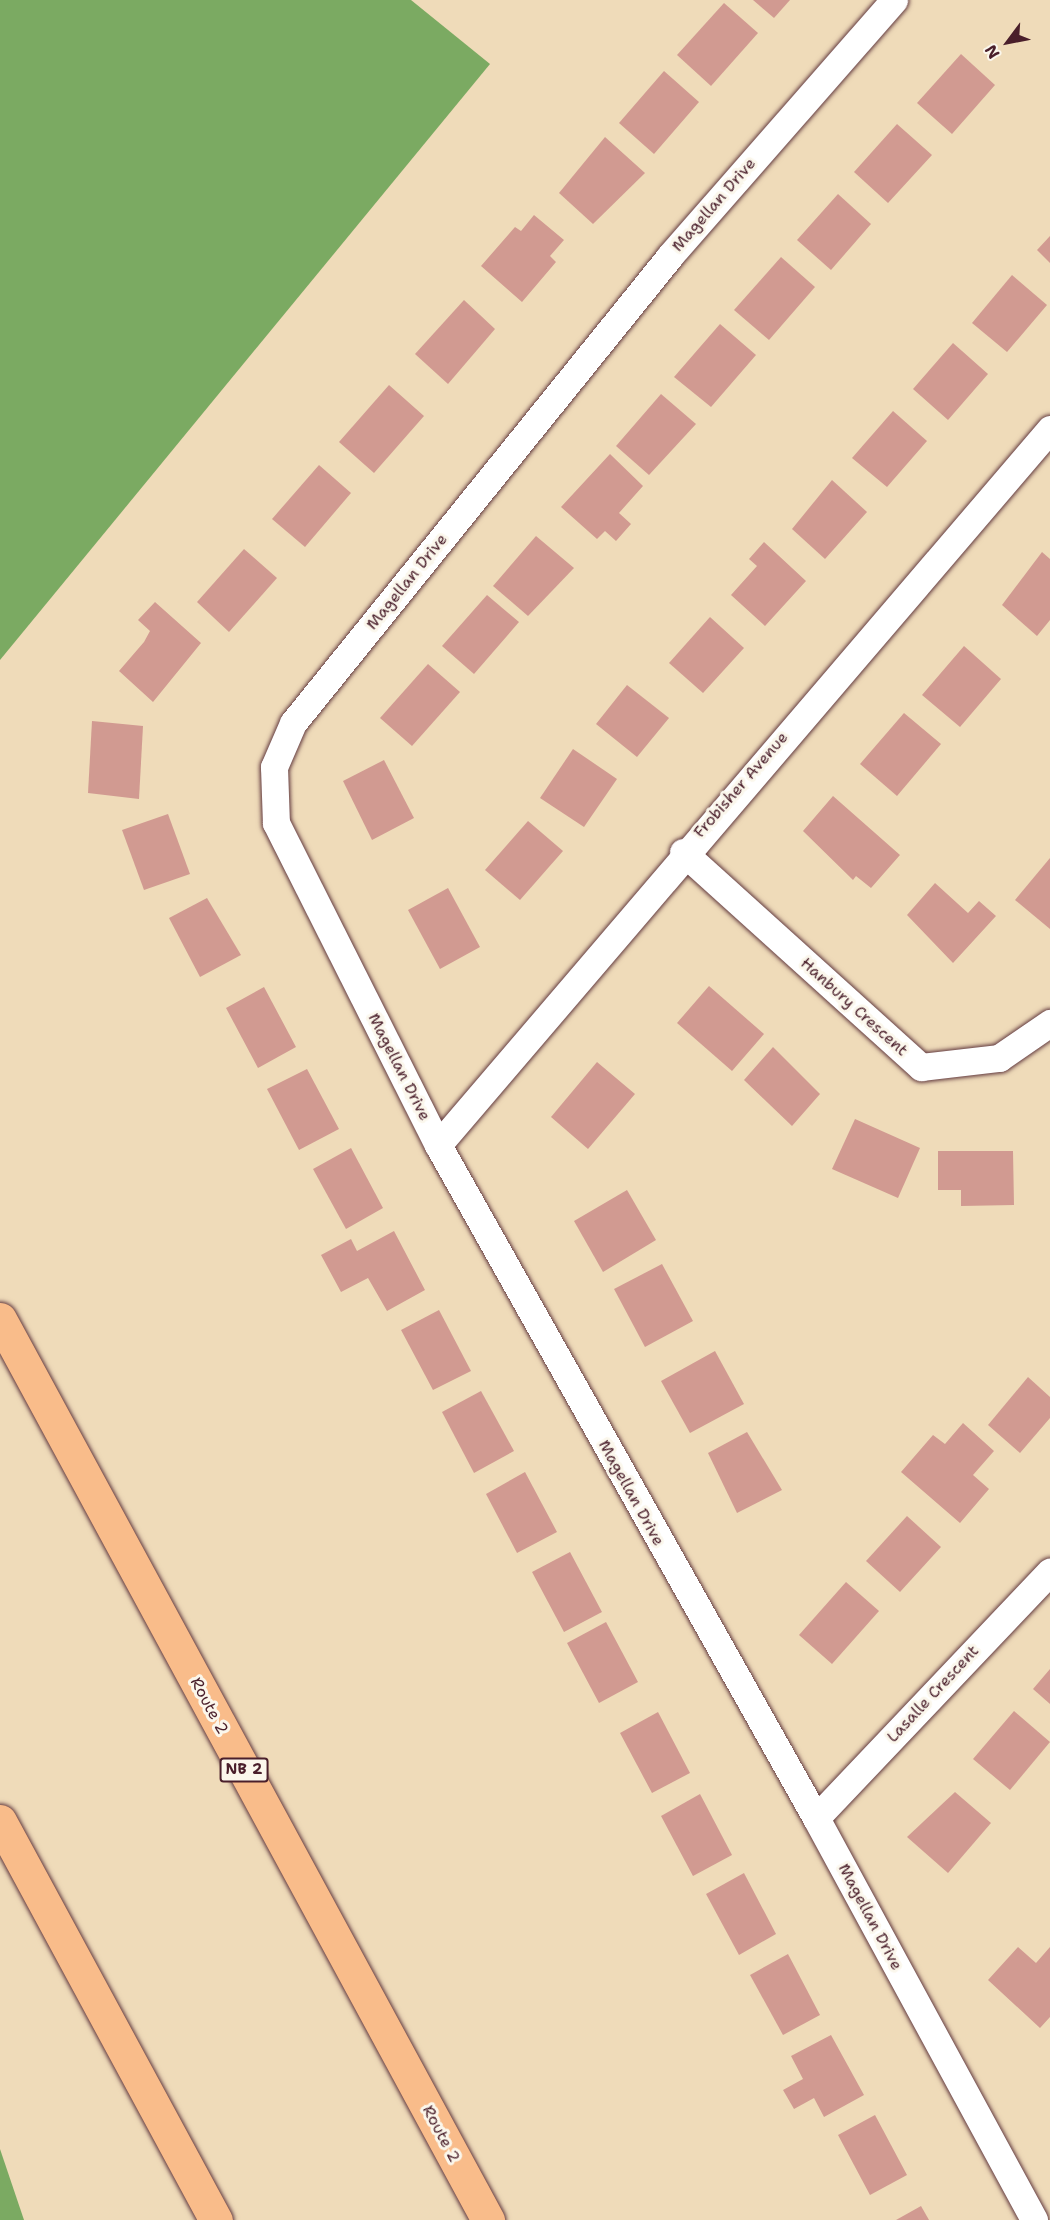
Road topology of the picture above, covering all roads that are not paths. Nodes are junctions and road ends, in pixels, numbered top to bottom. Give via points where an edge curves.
1 (894, 0) edge
2 (1050, 429) edge
3 (683, 852) junction
4 (1050, 1023) edge
5 (438, 1145) junction
6 (0, 1319) edge
7 (1050, 1571) edge
8 (816, 1818) junction
9 (0, 1821) edge
10 (216, 2220) edge
11 (488, 2220) edge
12 (1034, 2220) edge

1 - 5 street, Magellan Drive via 648,283 293,723 274,767 276,824
2 - 3 street, Frobisher Avenue
3 - 4 street, Hanbury Crescent via 921,1068 999,1058
3 - 5 street, Frobisher Avenue
5 - 8 street, Magellan Drive
6 - 11 highway, Route 2 / NB 2
7 - 8 street, Lasalle Crescent
8 - 12 street, Magellan Drive
9 - 10 highway

